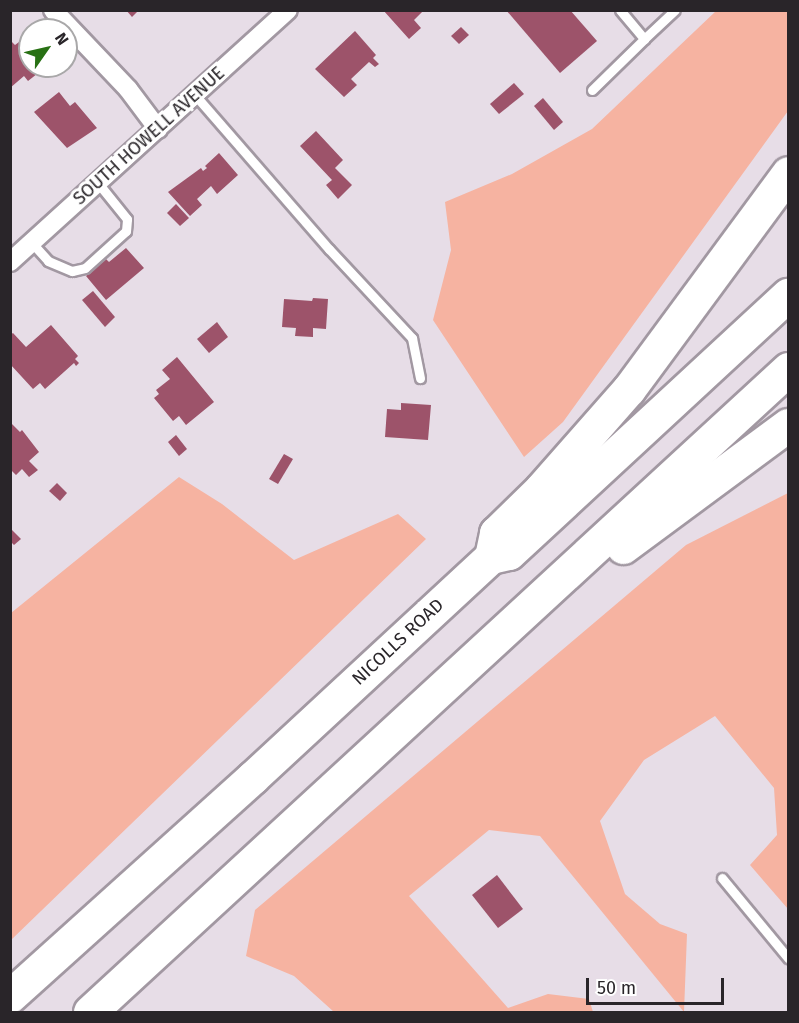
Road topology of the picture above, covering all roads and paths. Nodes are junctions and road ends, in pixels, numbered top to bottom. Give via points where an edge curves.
1 (53, 10) edge
2 (288, 10) edge
3 (620, 10) edge
4 (675, 10) edge
5 (644, 39) junction
6 (592, 90) dead end
7 (195, 95) junction
8 (158, 129) junction
9 (789, 172) edge
10 (98, 183) junction
11 (32, 243) junction
12 (10, 262) edge
13 (789, 295) edge
14 (789, 369) edge
15 (420, 378) dead end
16 (789, 425) edge
17 (490, 556) junction
18 (473, 659) junction
19 (722, 878) dead end
20 (789, 958) edge
21 (10, 996) edge
22 (90, 1012) edge

1 - 8 street via 128,89
2 - 7 street, SOUTH HOWELL AVENUE
3 - 5 lane
4 - 5 lane
5 - 6 lane
7 - 8 street, SOUTH HOWELL AVENUE
7 - 15 lane via 412,338
8 - 10 street, SOUTH HOWELL AVENUE
9 - 17 highway via 629,389 541,489 496,533
10 - 11 street, SOUTH HOWELL AVENUE
10 - 11 lane via 127,219 126,231 85,268 72,271 48,261
11 - 12 street, SOUTH HOWELL AVENUE
13 - 17 highway, NICOLLS ROAD via 509,553
14 - 18 highway
16 - 18 highway
17 - 21 highway, NICOLLS ROAD
18 - 22 highway
19 - 20 lane

